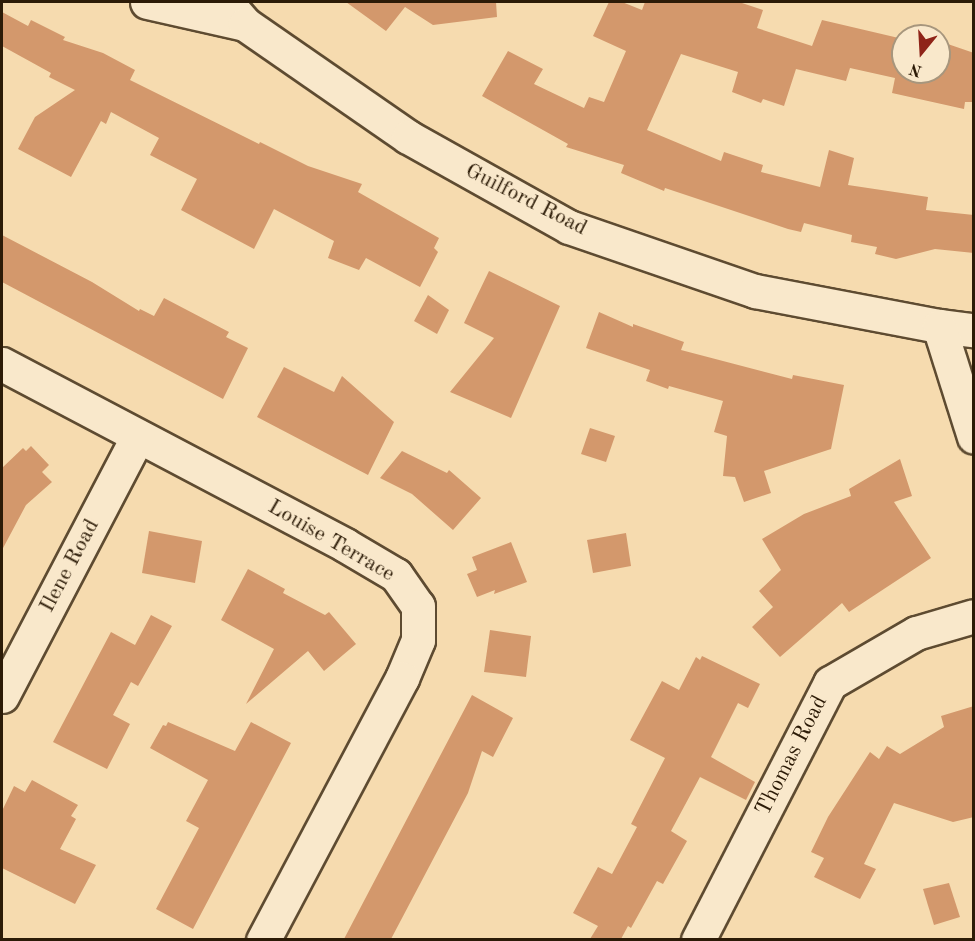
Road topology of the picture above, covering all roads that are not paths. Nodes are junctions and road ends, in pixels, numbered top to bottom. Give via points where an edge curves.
1 (147, 2) edge
2 (236, 13) edge
3 (939, 326) junction
4 (974, 330) edge
5 (2, 364) edge
6 (138, 436) junction
7 (974, 437) edge
8 (974, 616) edge
9 (2, 696) edge
10 (263, 939) edge
11 (698, 939) edge

1 - 2 street
2 - 3 street, Guilford Road via 408,137 569,227 755,291
3 - 4 street, Guilford Road
3 - 7 street
5 - 6 street, Louise Terrace
6 - 9 street, Ilene Road
6 - 10 street, Louise Terrace via 396,574 418,606 418,640 402,678
8 - 11 street, Thomas Road via 916,633 830,683

